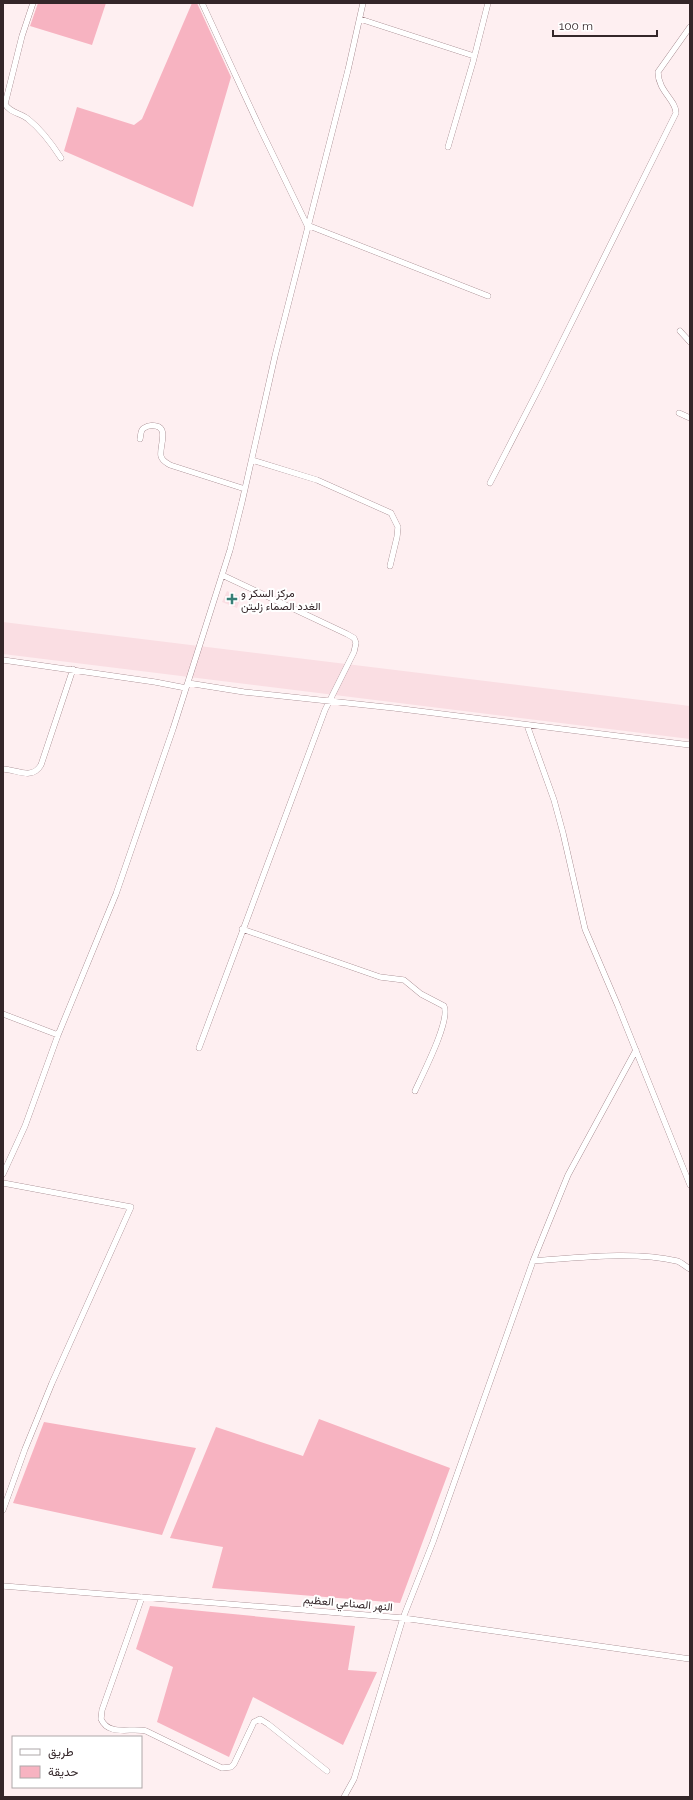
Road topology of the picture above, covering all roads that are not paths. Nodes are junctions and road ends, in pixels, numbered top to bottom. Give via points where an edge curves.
1 (32, 3) edge
2 (202, 3) edge
3 (364, 3) edge
4 (488, 3) edge
5 (360, 19) junction
6 (690, 27) edge
7 (474, 56) junction
8 (448, 147) dead end
9 (61, 158) dead end
10 (307, 225) junction
11 (488, 296) dead end
12 (680, 331) dead end
13 (690, 342) edge
14 (679, 413) dead end
15 (690, 418) edge
16 (140, 440) dead end
17 (252, 460) junction
18 (490, 483) dead end
19 (245, 489) junction
20 (390, 566) dead end
21 (222, 575) junction
22 (3, 660) edge
23 (73, 669) junction
24 (187, 686) junction
25 (329, 702) junction
26 (527, 725) junction
27 (690, 745) edge
28 (3, 769) edge
29 (242, 929) junction
30 (3, 1014) edge
31 (58, 1035) junction
32 (199, 1048) dead end
33 (636, 1050) junction
34 (415, 1091) dead end
35 (3, 1174) edge
36 (3, 1182) edge
37 (690, 1185) edge
38 (532, 1261) junction
39 (690, 1269) edge
40 (3, 1510) edge
41 (3, 1586) edge
42 (142, 1597) junction
43 (403, 1618) junction
44 (690, 1659) edge
45 (327, 1771) dead end
46 (344, 1797) edge

1 - 9 street via 5,104 12,112 34,124
2 - 10 street
3 - 5 street
4 - 7 street
5 - 7 street
5 - 10 street
6 - 18 street via 658,72 659,82 676,113
7 - 8 street
10 - 11 street
10 - 17 street
12 - 13 street
14 - 15 street
16 - 19 street via 144,427 160,427 163,431 162,456 170,465
17 - 19 street
17 - 20 street via 317,480 391,513 398,527
19 - 21 street
21 - 24 street
21 - 25 street via 354,638 354,652
22 - 23 street
23 - 24 street
23 - 28 street via 37,771 32,774
24 - 25 street
24 - 31 street via 116,894
25 - 26 street
25 - 29 street
26 - 27 street
26 - 33 street via 554,800 585,929
29 - 32 street
29 - 34 street via 380,977 404,980 421,994 444,1006 446,1014 441,1032
30 - 31 street
31 - 35 street via 25,1126
33 - 37 street
33 - 38 street via 568,1175
36 - 40 street via 131,1207 52,1383
38 - 39 street via 607,1256 644,1257 678,1262
38 - 43 street via 436,1535
41 - 42 street, النهر الصناعي العظيم
42 - 43 street, النهر الصناعي العظيم
42 - 45 street via 102,1710 101,1719 106,1726 118,1730 146,1730 222,1768 227,1768 234,1764 254,1722 260,1720
43 - 44 street, النهر الصناعي العظيم
43 - 46 street via 354,1779

